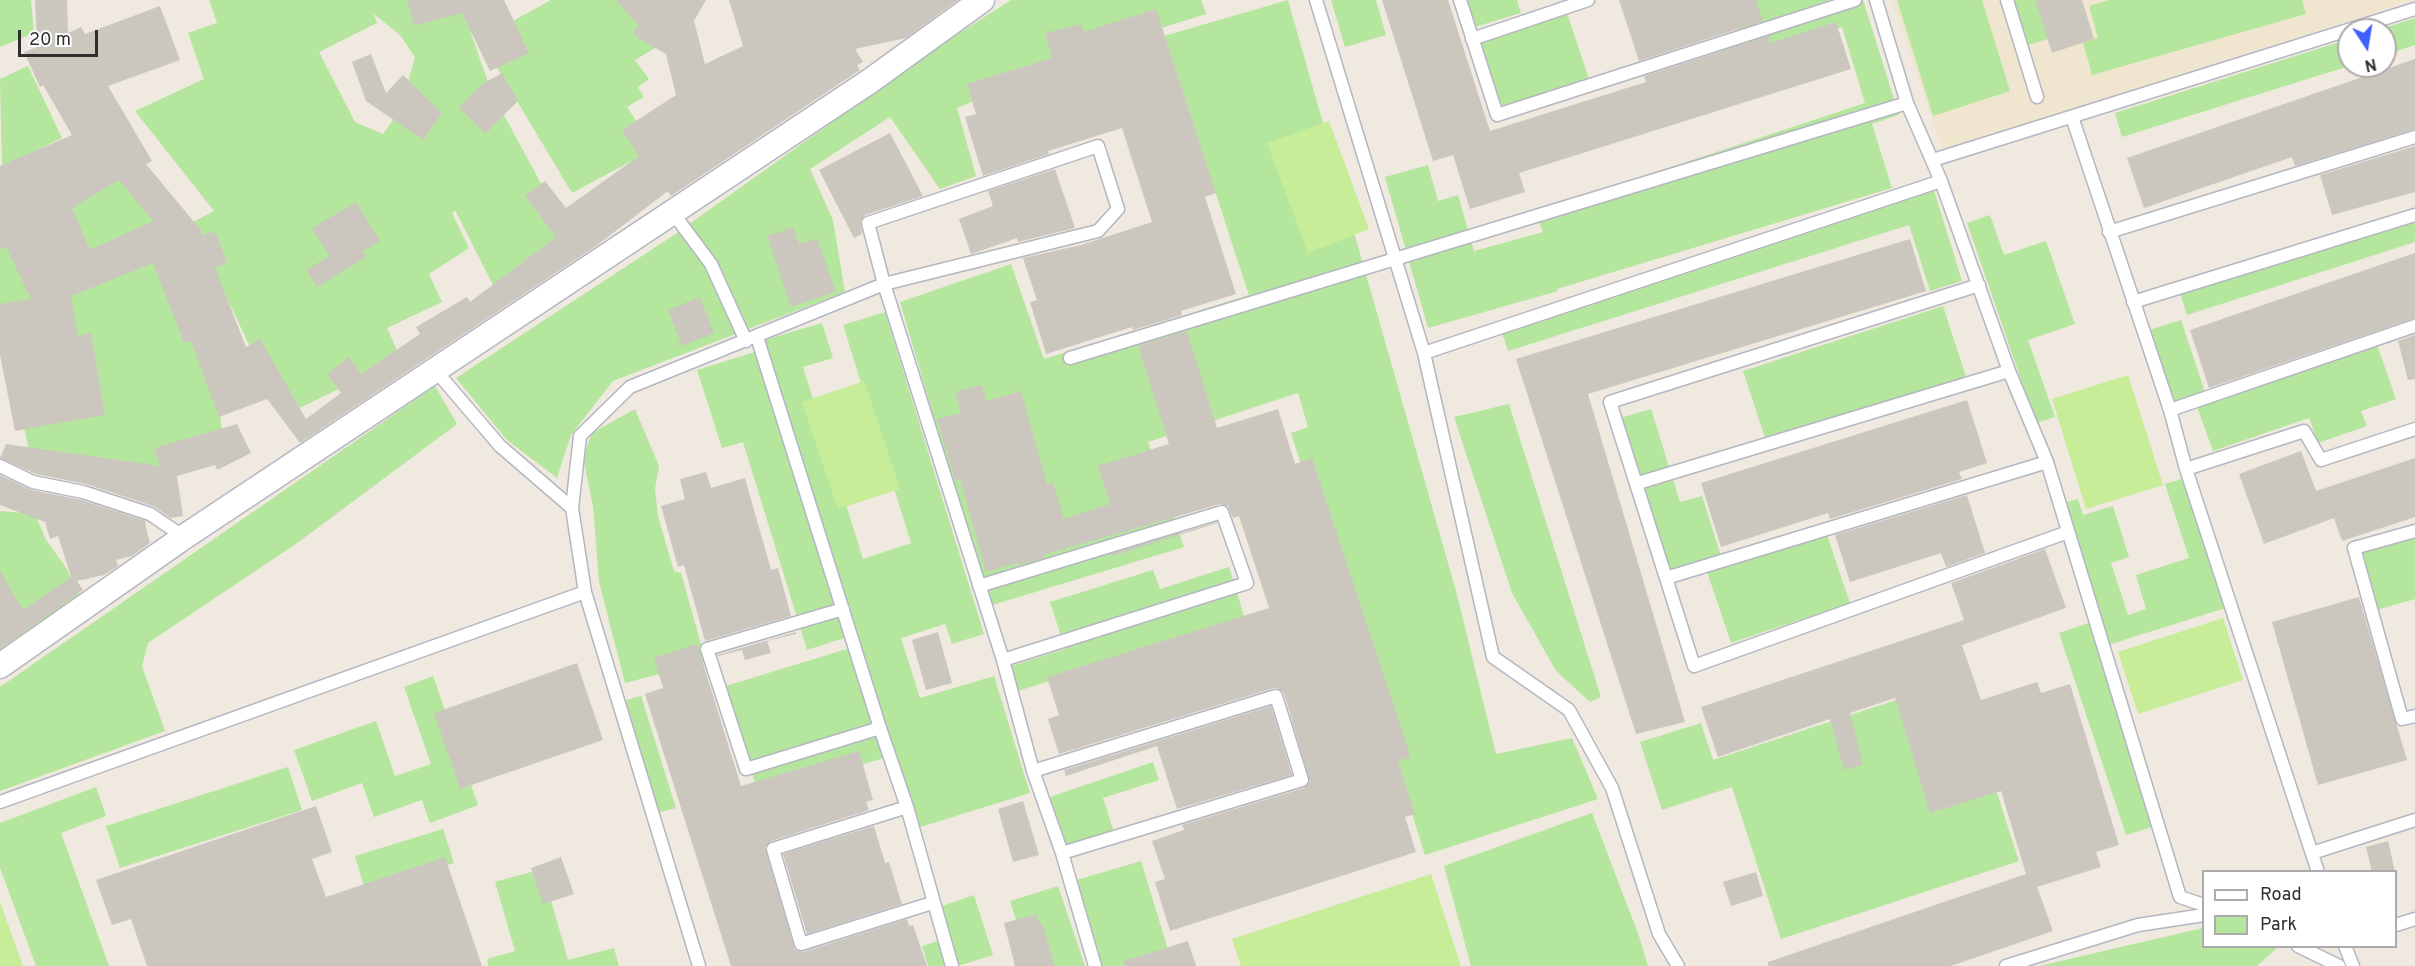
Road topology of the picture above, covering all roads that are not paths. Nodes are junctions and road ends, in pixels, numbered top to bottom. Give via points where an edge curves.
1 (981, 0) edge
2 (1316, 0) edge
3 (1460, 0) edge
4 (1588, 0) edge
5 (1855, 0) edge
6 (1876, 0) edge
7 (2007, 0) edge
8 (2415, 9) edge
9 (1472, 39) junction
10 (2037, 97) dead end
11 (1907, 103) junction
12 (2072, 117) junction
13 (2415, 137) edge
14 (1933, 160) junction
15 (1941, 181) junction
16 (673, 213) junction
17 (2415, 215) edge
18 (2109, 232) junction
19 (1394, 259) junction
20 (884, 284) junction
21 (1979, 285) junction
22 (2133, 302) junction
23 (2415, 326) edge
24 (751, 339) junction
25 (1424, 353) junction
26 (1070, 358) dead end
27 (436, 371) junction
28 (2009, 371) junction
29 (2170, 410) junction
30 (2415, 429) edge
31 (2048, 462) junction
32 (0, 466) edge
33 (2186, 469) junction
34 (1638, 483) junction
35 (572, 508) junction
36 (2415, 531) edge
37 (2068, 532) junction
38 (184, 537) junction
39 (1666, 578) junction
40 (979, 586) junction
41 (585, 592) junction
42 (843, 609) junction
43 (1003, 660) junction
44 (0, 666) edge
45 (2415, 716) edge
46 (880, 728) junction
47 (1033, 771) junction
48 (0, 802) edge
49 (907, 807) junction
50 (2415, 820) edge
51 (2312, 853) junction
52 (1062, 854) junction
53 (2317, 870) edge
54 (932, 903) junction
55 (2202, 904) edge
56 (2202, 915) edge
57 (2415, 919) edge
58 (2397, 925) edge
59 (2302, 948) edge
60 (2345, 948) edge
61 (699, 966) edge
62 (952, 966) edge
63 (1095, 966) edge
64 (1678, 966) edge
65 (2006, 966) edge
66 (2339, 966) edge
67 (2353, 966) edge

1 - 16 street via 870,81
2 - 19 lane
3 - 9 lane
4 - 9 lane
5 - 9 lane via 1497,115
6 - 11 lane
7 - 10 lane
8 - 12 lane
11 - 14 lane
11 - 19 lane
12 - 14 lane
12 - 18 lane
13 - 18 lane
14 - 15 lane
15 - 21 lane
15 - 25 lane
16 - 24 lane via 711,264
16 - 27 street
17 - 22 lane
18 - 22 lane
19 - 25 lane
19 - 26 lane
20 - 20 lane via 1098,231 1118,209 1098,146 868,223
20 - 24 lane
20 - 40 lane
21 - 28 lane
21 - 34 lane via 1610,402
22 - 29 lane
23 - 29 lane
24 - 35 lane via 630,387 580,436
24 - 42 lane
25 - 64 lane via 1493,657 1569,710 1612,788 1659,934
27 - 35 lane via 501,446
27 - 38 street
28 - 31 lane
28 - 34 lane
29 - 33 lane
30 - 33 lane via 2321,460 2304,431
31 - 37 lane
31 - 39 lane
32 - 38 lane via 33,482 83,492 150,514
33 - 51 lane
34 - 39 lane
35 - 41 lane
36 - 45 lane via 2354,548 2402,719
37 - 39 lane via 1694,666
37 - 55 lane via 2180,897
38 - 44 street
40 - 43 lane
40 - 43 lane via 1222,512 1247,583
41 - 48 lane
41 - 61 lane
42 - 46 lane
42 - 46 lane via 708,649 746,769
43 - 47 lane
46 - 49 lane
47 - 52 lane
47 - 52 lane via 1276,696 1302,780
49 - 54 lane
49 - 54 lane via 773,849 801,944
50 - 51 lane
51 - 53 lane
52 - 63 lane
54 - 62 lane
56 - 65 lane via 2138,925
57 - 58 lane
59 - 66 lane
60 - 67 lane

